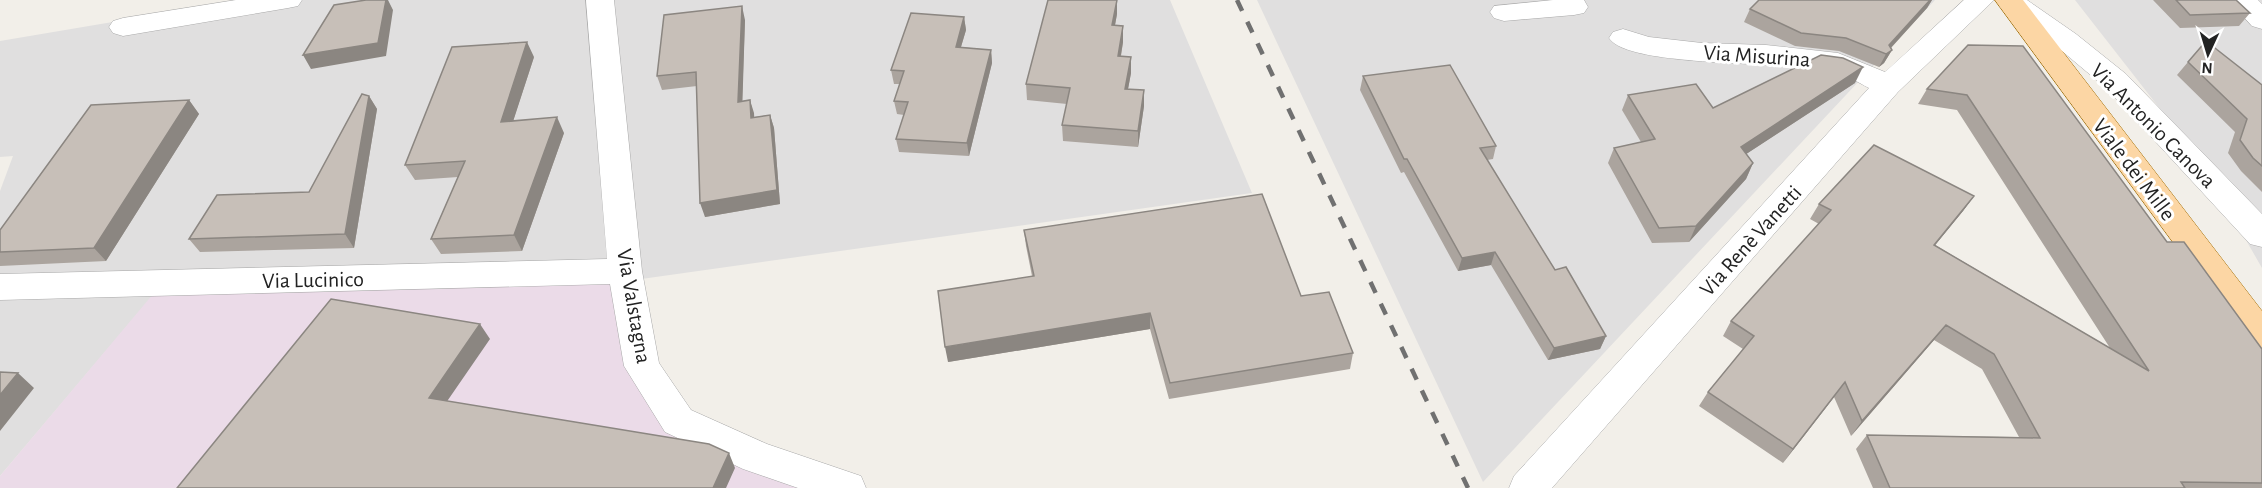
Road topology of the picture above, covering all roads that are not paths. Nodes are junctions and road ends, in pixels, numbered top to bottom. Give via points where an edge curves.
1 (288, 0) edge
2 (600, 0) edge
3 (1570, 0) edge
4 (2000, 0) edge
5 (2242, 0) edge
6 (1504, 12) dead end
7 (2262, 20) edge
8 (123, 27) dead end
9 (1623, 38) dead end
10 (1888, 85) junction
11 (2262, 234) edge
12 (625, 271) junction
13 (0, 287) edge
14 (2262, 337) edge
15 (847, 488) edge
16 (1528, 488) edge

1 - 8 street
2 - 12 street, Via Valstagna
3 - 6 street via 1574,7
4 - 10 street, Via Renè Vanetti
4 - 11 street, Via Antonio Canova via 2066,40 2116,81
4 - 14 main road, Viale dei Mille
5 - 7 street
9 - 10 street, Via Misurina via 1646,46 1838,62
10 - 16 street, Via Renè Vanetti
12 - 13 street, Via Lucinico
12 - 15 street, Via Valstagna via 642,366 678,421 756,457

